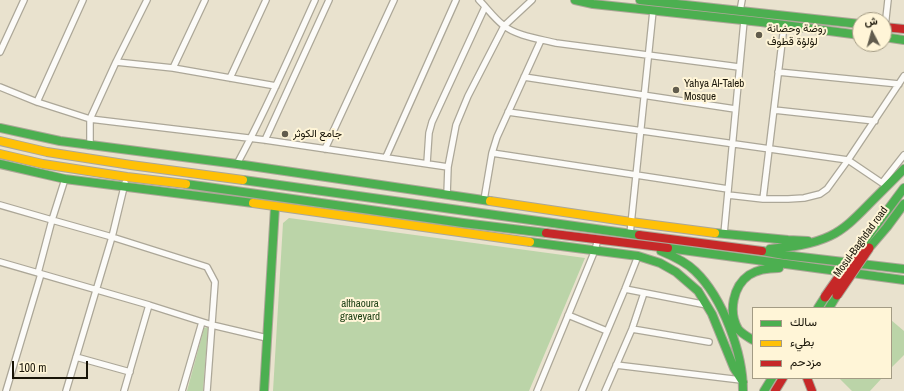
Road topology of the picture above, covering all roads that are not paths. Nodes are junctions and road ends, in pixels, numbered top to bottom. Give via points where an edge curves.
1 (24, 0) edge
2 (83, 0) edge
3 (146, 0) edge
4 (205, 0) edge
5 (266, 0) edge
6 (316, 0) edge
7 (329, 0) edge
8 (394, 0) edge
9 (456, 0) edge
10 (479, 0) edge
11 (532, 0) edge
12 (575, 0) edge
13 (644, 0) edge
14 (742, 0) edge
15 (888, 0) edge
16 (700, 3) edge
17 (485, 7) junction
18 (634, 8) junction
19 (653, 11) junction
20 (740, 11) junction
21 (887, 12) edge
22 (773, 14) junction
23 (744, 21) junction
24 (761, 22) junction
25 (852, 23) edge
26 (504, 26) junction
27 (784, 26) junction
28 (892, 28) edge
29 (904, 29) edge
30 (852, 33) edge
31 (892, 38) edge
32 (541, 40) junction
33 (904, 40) edge
34 (0, 52) edge
35 (648, 55) junction
36 (116, 62) junction
37 (739, 67) junction
38 (173, 68) junction
39 (778, 72) junction
40 (904, 76) edge
41 (524, 77) junction
42 (230, 78) junction
43 (899, 84) junction
44 (276, 86) junction
45 (0, 87) edge
46 (644, 95) junction
47 (37, 102) junction
48 (736, 109) junction
49 (774, 110) junction
50 (508, 112) junction
51 (90, 119) junction
52 (874, 121) junction
53 (0, 128) edge
54 (640, 130) junction
55 (251, 138) junction
56 (265, 140) junction
57 (0, 141) edge
58 (732, 144) junction
59 (90, 146) junction
60 (325, 149) junction
61 (769, 149) junction
62 (47, 152) junction
63 (492, 153) junction
64 (0, 154) edge
65 (904, 155) edge
66 (386, 157) junction
67 (848, 160) junction
68 (427, 163) junction
69 (0, 164) edge
70 (43, 164) junction
71 (236, 164) junction
72 (448, 167) junction
73 (904, 168) edge
74 (636, 175) junction
75 (126, 178) junction
76 (65, 179) junction
77 (284, 185) junction
78 (124, 187) junction
79 (904, 188) edge
80 (728, 192) junction
81 (447, 195) junction
82 (282, 197) junction
83 (762, 199) junction
84 (484, 200) junction
85 (904, 204) edge
86 (0, 205) edge
87 (275, 207) junction
88 (904, 212) edge
89 (52, 220) junction
90 (631, 222) junction
91 (463, 223) junction
92 (887, 227) junction
93 (462, 233) junction
94 (630, 234) junction
95 (724, 234) junction
96 (112, 237) junction
97 (598, 239) junction
98 (819, 240) junction
99 (640, 245) junction
100 (864, 248) junction
101 (596, 250) junction
102 (756, 250) junction
103 (638, 256) junction
104 (0, 262) edge
105 (808, 268) junction
106 (904, 270) edge
107 (40, 273) junction
108 (865, 275) junction
109 (904, 280) edge
110 (904, 287) edge
111 (96, 290) junction
112 (625, 290) junction
113 (644, 293) junction
114 (149, 305) junction
115 (707, 305) junction
116 (819, 307) edge
117 (830, 307) edge
118 (568, 315) junction
119 (202, 322) junction
120 (212, 325) junction
121 (632, 329) junction
122 (607, 331) junction
123 (267, 338) junction
124 (752, 340) edge
125 (709, 342) dead end
126 (76, 357) junction
127 (616, 365) junction
128 (130, 372) junction
129 (771, 379) edge
130 (782, 379) edge
131 (806, 379) edge
132 (743, 385) edge
133 (6, 391) edge
134 (66, 391) edge
135 (124, 391) edge
136 (182, 391) edge
137 (207, 391) edge
138 (264, 391) edge
139 (537, 391) edge
140 (582, 391) edge
141 (605, 391) edge
142 (764, 391) edge
143 (775, 391) edge
144 (812, 391) edge

1 - 34 street
2 - 47 street
3 - 36 street
4 - 38 street
5 - 42 street
6 - 44 street
7 - 56 street
8 - 60 street
9 - 66 street
10 - 17 street
11 - 26 street
12 - 18 main road
13 - 16 main road
13 - 18 main road via 634,2
14 - 20 street
15 - 21 street
16 - 20 main road
17 - 26 street
17 - 68 street via 432,122
18 - 19 main road
19 - 23 main road
19 - 35 street
20 - 22 main road
22 - 24 main road via 776,18 774,21
22 - 25 main road
23 - 24 main road
23 - 37 street
24 - 27 main road
26 - 32 street via 513,32
26 - 72 street via 456,125
27 - 30 main road
27 - 39 street
28 - 29 main road
31 - 33 main road
32 - 35 street
32 - 41 street
35 - 37 street
35 - 46 street
36 - 38 street
36 - 51 street
37 - 48 street
38 - 42 street
39 - 43 street
39 - 49 street
40 - 43 street
41 - 46 street
41 - 50 street
42 - 44 street
43 - 52 street
44 - 55 street
45 - 47 street
46 - 48 street
46 - 54 street
47 - 51 street
48 - 58 street
49 - 52 street
49 - 61 street
50 - 54 street
50 - 63 street
51 - 55 street
51 - 59 street
52 - 67 street
53 - 59 main road
54 - 58 street
54 - 74 street
55 - 56 street
55 - 71 street
56 - 60 street
57 - 62 main road
58 - 61 street
58 - 80 street
59 - 71 main road
60 - 66 street
61 - 67 street
61 - 83 street
62 - 70 main road
62 - 77 main road
63 - 74 street
63 - 84 street
64 - 70 main road
65 - 67 street via 882,183
66 - 68 street
67 - 83 street via 820,194 804,198
68 - 72 street
69 - 76 main road
70 - 75 main road
71 - 81 main road
72 - 81 street
73 - 98 main road via 855,219 837,232
74 - 80 street
74 - 90 street
75 - 78 street
75 - 82 main road
76 - 78 main road
76 - 89 street
77 - 82 main road
77 - 94 main road
78 - 87 main road
78 - 96 street
79 - 100 main road
80 - 83 street
80 - 95 street
81 - 84 main road
82 - 91 main road
84 - 90 main road
85 - 92 main road, Mosul-Baghdad road
86 - 89 street
87 - 93 main road
87 - 123 main road
88 - 92 main road
89 - 96 street
89 - 107 street
90 - 94 street
90 - 95 main road
91 - 93 main road
91 - 97 main road
92 - 100 main road, Mosul-Baghdad road
93 - 101 main road
94 - 102 main road
95 - 98 main road
96 - 111 street
96 - 120 street via 207,267 215,282
97 - 99 main road
97 - 101 street
98 - 102 main road via 795,246
99 - 105 main road
99 - 132 main road via 677,259 695,271 706,284 716,299 732,336
100 - 116 main road, bridge
100 - 117 main road, Mosul-Baghdad road, bridge
101 - 103 main road
101 - 118 street
102 - 106 main road
103 - 112 street
103 - 115 main road via 660,263 676,272 698,291
104 - 107 street
105 - 108 main road
105 - 124 main road via 770,268 754,272 744,280 736,294 733,311 737,326
107 - 111 street
107 - 133 street
108 - 109 main road
108 - 110 main road
111 - 114 street
111 - 126 street
112 - 113 street
112 - 122 street
113 - 115 street
113 - 121 street
114 - 119 street
114 - 128 street
115 - 132 main road
118 - 122 street
118 - 139 street
119 - 120 street
119 - 136 street
120 - 123 street
120 - 137 street
121 - 125 street
121 - 127 street
122 - 140 street
123 - 138 main road
126 - 128 street
126 - 134 street
127 - 132 street
127 - 141 street
128 - 135 street
129 - 142 main road
130 - 143 main road
131 - 144 main road

